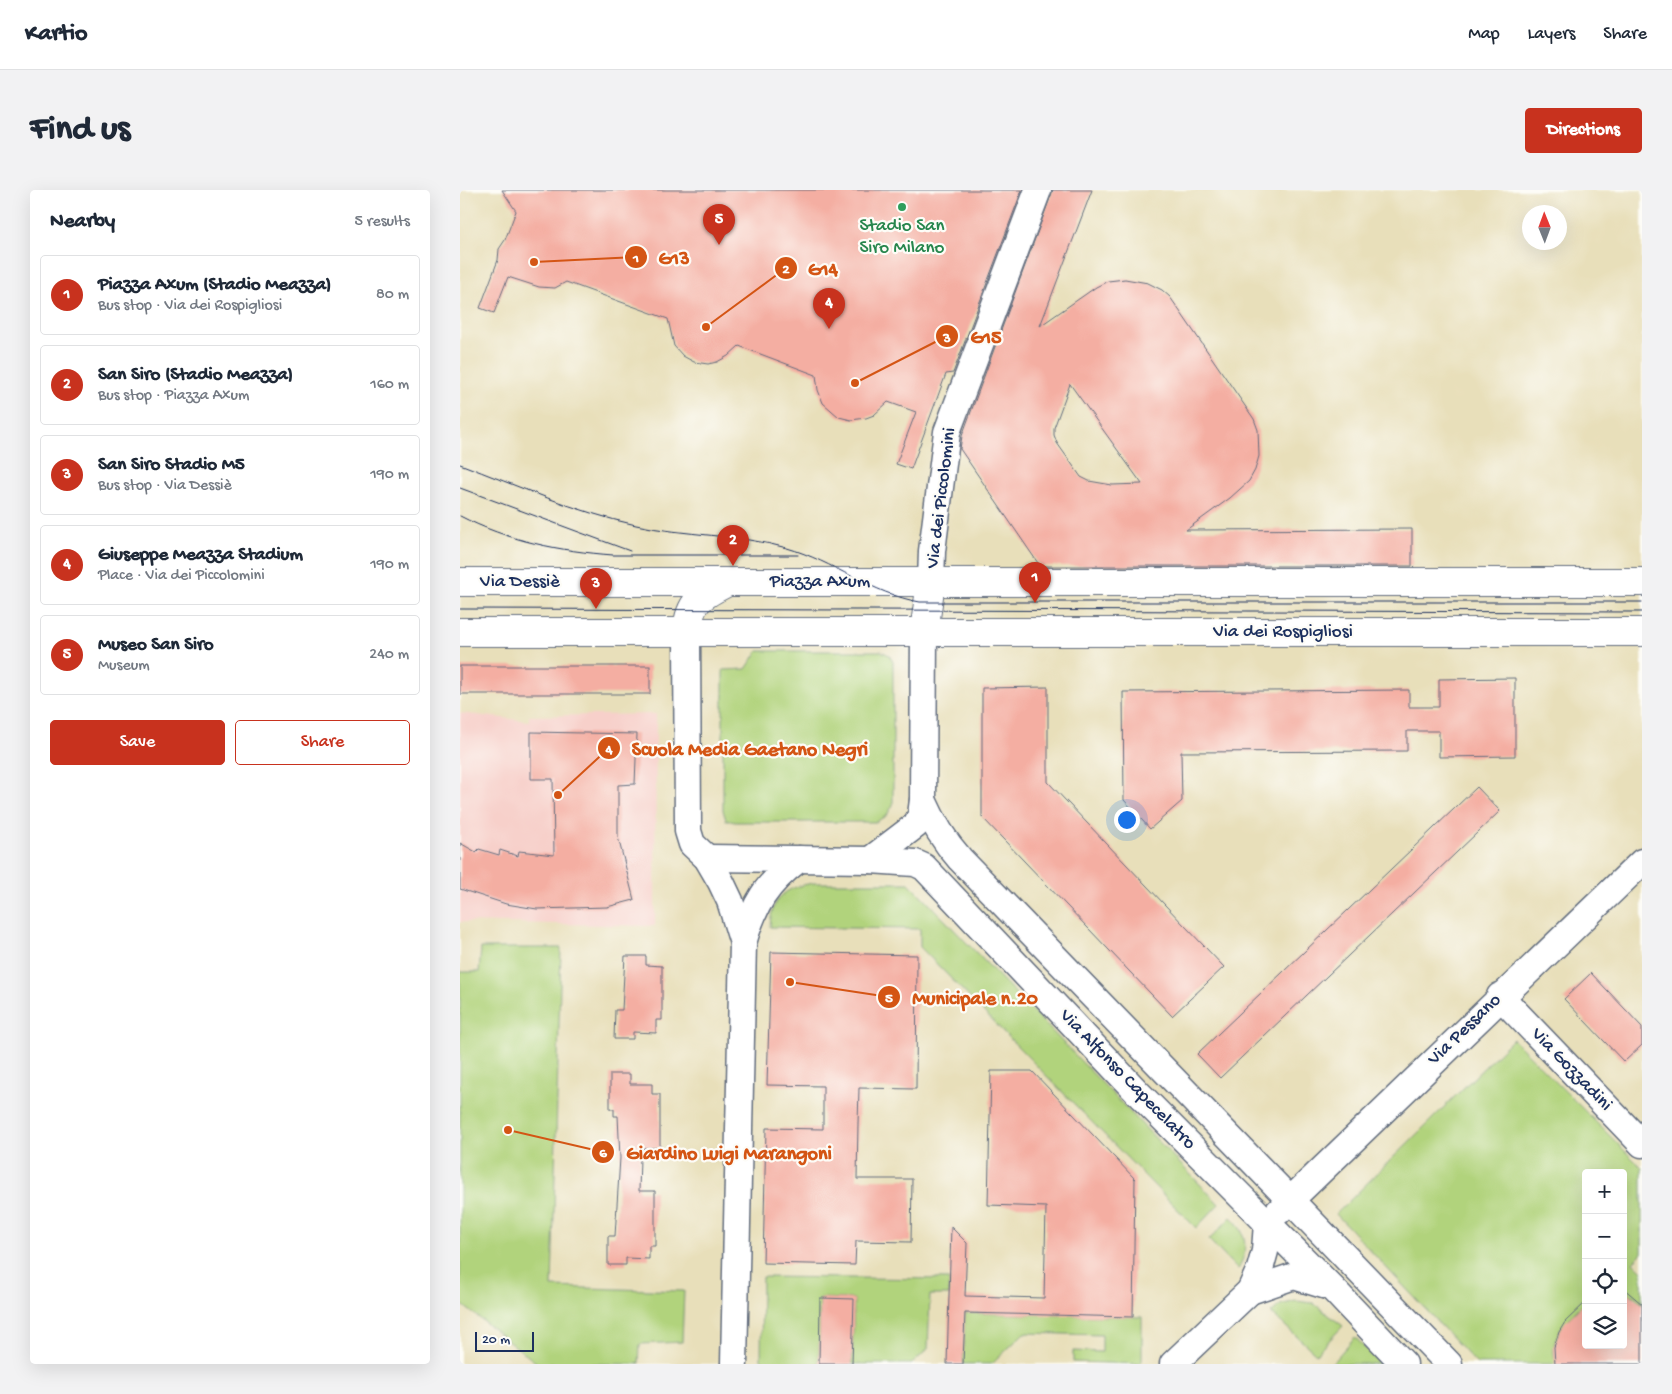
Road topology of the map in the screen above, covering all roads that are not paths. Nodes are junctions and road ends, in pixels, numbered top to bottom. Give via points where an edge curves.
1 (1038, 190) edge
2 (460, 582) edge
3 (729, 582) junction
4 (931, 582) junction
5 (1642, 582) edge
6 (460, 632) edge
7 (687, 632) junction
8 (924, 632) junction
9 (1642, 632) edge
10 (923, 800) junction
11 (707, 858) junction
12 (799, 859) junction
13 (870, 860) junction
14 (1642, 862) edge
15 (743, 943) junction
16 (1500, 996) junction
17 (1162, 1068) junction
18 (1138, 1093) junction
19 (1642, 1144) edge
20 (1289, 1200) junction
21 (1267, 1223) junction
22 (1333, 1289) junction
23 (1250, 1291) junction
24 (734, 1364) edge
25 (1173, 1364) edge
26 (1404, 1364) edge
27 (1449, 1364) edge

1 - 4 street, Via dei Piccolomini via 947,432
2 - 3 main road, Via Dessiè
3 - 4 main road, Piazza Axum
3 - 7 main road, Piazza Axum via 702,595 688,616
4 - 5 main road
4 - 8 main road
6 - 7 main road
7 - 8 main road
7 - 11 street, Piazza Axum via 688,831 692,844
8 - 9 main road, Via dei Rospigliosi
8 - 10 street
10 - 13 street via 916,825
10 - 17 street, Via Alfonso Capecelatro via 942,839
11 - 12 street
11 - 15 street, Piazza Axum via 730,902
12 - 13 street
12 - 15 street via 767,888 750,916
13 - 18 street, Via Alfonso Capecelatro via 915,863 924,867
14 - 16 street, Via Pessano
15 - 24 street
16 - 19 street, Via Gozzadini
16 - 20 street, Via Pessano
17 - 18 street
17 - 20 street, Via Alfonso Capecelatro
18 - 21 street, Via Alfonso Capecelatro
20 - 21 street
20 - 27 street, Via Alfonso Capecelatro
21 - 22 street, Via Alfonso Capecelatro
21 - 23 street via 1265,1250
22 - 23 street via 1294,1276
22 - 26 street, Via Alfonso Capecelatro
23 - 25 street

